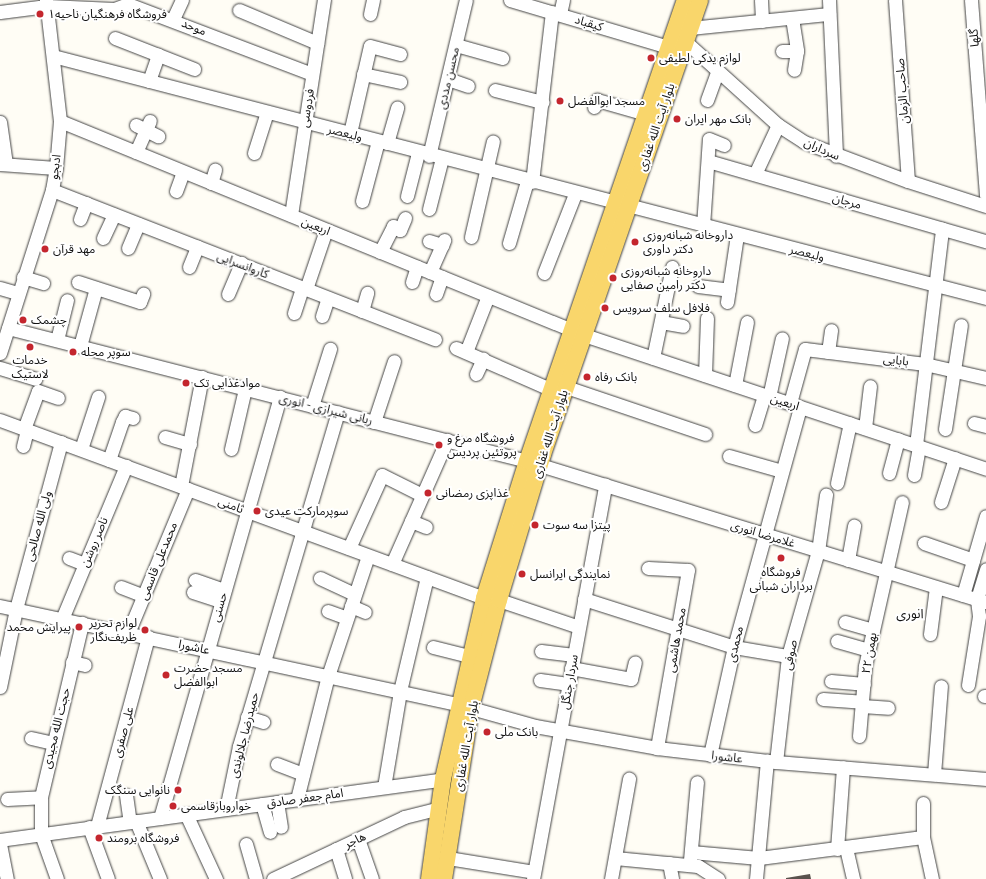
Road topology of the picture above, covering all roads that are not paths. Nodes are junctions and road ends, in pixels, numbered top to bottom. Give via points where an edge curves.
1 (182, 0) edge
2 (324, 0) edge
3 (373, 0) edge
4 (466, 0) edge
5 (510, 0) edge
6 (563, 0) edge
7 (684, 0) edge
8 (700, 0) edge
9 (762, 0) edge
10 (829, 0) edge
11 (896, 0) edge
12 (971, 0) edge
13 (46, 3) edge
14 (239, 10) dead end
15 (0, 12) edge
16 (556, 13) junction
17 (370, 14) dead end
18 (830, 14) junction
19 (792, 18) junction
20 (173, 19) junction
21 (762, 21) junction
22 (688, 35) junction
23 (115, 38) dead end
24 (317, 43) junction
25 (456, 45) junction
26 (669, 47) junction
27 (782, 51) dead end
28 (797, 51) junction
29 (400, 54) dead end
30 (158, 55) junction
31 (53, 56) junction
32 (502, 58) dead end
33 (194, 69) dead end
34 (794, 70) dead end
35 (717, 72) junction
36 (312, 74) junction
37 (363, 74) junction
38 (448, 79) junction
39 (149, 81) junction
40 (400, 82) dead end
41 (468, 86) dead end
42 (495, 90) dead end
43 (708, 100) dead end
44 (542, 102) junction
45 (397, 107) dead end
46 (594, 107) dead end
47 (267, 112) junction
48 (646, 114) junction
49 (60, 121) junction
50 (0, 122) edge
51 (305, 123) junction
52 (778, 125) junction
53 (147, 128) dead end
54 (350, 133) junction
55 (493, 141) dead end
56 (383, 142) junction
57 (724, 145) dead end
58 (136, 152) junction
59 (254, 153) dead end
60 (430, 156) junction
61 (836, 156) junction
62 (708, 161) junction
63 (3, 164) edge
64 (56, 168) junction
65 (215, 170) dead end
66 (488, 170) junction
67 (183, 172) junction
68 (755, 174) junction
69 (530, 181) junction
70 (908, 181) junction
71 (211, 183) junction
72 (52, 190) junction
73 (176, 191) dead end
74 (575, 194) junction
75 (986, 195) edge
76 (407, 196) dead end
77 (362, 202) dead end
78 (86, 203) junction
79 (622, 206) junction
80 (986, 206) edge
81 (429, 209) dead end
82 (114, 214) junction
83 (290, 215) junction
84 (405, 218) dead end
85 (80, 219) dead end
86 (138, 224) junction
87 (703, 226) junction
88 (942, 229) junction
89 (326, 230) junction
90 (737, 235) junction
91 (471, 237) dead end
92 (103, 238) dead end
93 (986, 241) edge
94 (438, 242) dead end
95 (509, 243) dead end
96 (197, 247) junction
97 (128, 248) dead end
98 (380, 252) junction
99 (241, 264) junction
100 (189, 267) dead end
101 (417, 267) junction
102 (672, 267) dead end
103 (544, 273) dead end
104 (436, 275) junction
105 (23, 277) junction
106 (78, 282) dead end
107 (412, 282) dead end
108 (43, 283) dead end
109 (934, 285) junction
110 (698, 286) dead end
111 (0, 288) edge
112 (96, 288) junction
113 (304, 288) junction
114 (17, 294) junction
115 (143, 294) dead end
116 (228, 294) dead end
117 (367, 294) dead end
118 (436, 294) dead end
119 (488, 296) junction
120 (328, 298) junction
121 (986, 298) edge
122 (67, 300) dead end
123 (362, 311) junction
124 (294, 313) dead end
125 (322, 316) dead end
126 (707, 318) dead end
127 (660, 322) junction
128 (747, 322) dead end
129 (961, 325) dead end
130 (683, 326) dead end
131 (831, 330) dead end
132 (4, 332) edge
133 (578, 332) junction
134 (782, 338) dead end
135 (435, 339) dead end
136 (57, 340) junction
137 (80, 346) junction
138 (330, 349) dead end
139 (805, 349) joint
140 (828, 352) junction
141 (0, 353) edge
142 (653, 358) junction
143 (483, 359) junction
144 (394, 362) dead end
145 (925, 364) junction
146 (0, 368) edge
147 (956, 369) junction
148 (476, 374) dead end
149 (705, 375) junction
150 (202, 378) junction
151 (986, 378) edge
152 (35, 379) dead end
153 (735, 385) junction
154 (870, 386) dead end
155 (245, 388) junction
156 (559, 389) junction
157 (766, 396) junction
158 (98, 397) dead end
159 (280, 397) junction
160 (58, 398) dead end
161 (795, 405) junction
162 (312, 406) junction
163 (338, 412) junction
164 (133, 418) dead end
165 (0, 420) edge
166 (374, 422) junction
167 (850, 423) junction
168 (755, 425) dead end
169 (865, 428) junction
170 (26, 429) junction
171 (946, 429) dead end
172 (705, 434) dead end
173 (164, 437) dead end
174 (898, 439) junction
175 (447, 440) junction
176 (61, 442) junction
177 (190, 444) junction
178 (23, 446) dead end
179 (917, 446) junction
180 (81, 449) junction
181 (231, 449) dead end
182 (729, 456) dead end
183 (955, 458) junction
184 (109, 460) junction
185 (534, 463) junction
186 (126, 466) junction
187 (986, 469) edge
188 (782, 471) junction
189 (889, 473) dead end
190 (914, 476) dead end
191 (836, 483) dead end
192 (605, 485) junction
193 (184, 488) junction
194 (422, 495) junction
195 (826, 495) dead end
196 (902, 502) dead end
197 (941, 502) dead end
198 (246, 511) junction
199 (986, 516) edge
200 (411, 521) junction
201 (854, 526) dead end
202 (426, 527) dead end
203 (302, 531) junction
204 (764, 534) junction
205 (924, 543) dead end
206 (348, 548) junction
207 (818, 551) junction
208 (368, 556) junction
209 (69, 558) dead end
210 (848, 560) junction
211 (973, 560) junction
212 (85, 564) junction
213 (392, 564) junction
214 (648, 568) dead end
215 (986, 569) edge
216 (885, 571) junction
217 (427, 577) junction
218 (320, 578) dead end
219 (194, 586) dead end
220 (121, 587) dead end
221 (936, 587) junction
222 (355, 594) junction
223 (223, 595) junction
224 (963, 595) junction
225 (144, 596) junction
226 (491, 599) junction
227 (584, 599) junction
228 (982, 601) edge
229 (0, 606) edge
230 (16, 609) junction
231 (328, 611) dead end
232 (349, 612) junction
233 (365, 612) dead end
234 (62, 619) junction
235 (845, 622) dead end
236 (82, 623) junction
237 (579, 627) junction
238 (679, 630) junction
239 (873, 630) junction
240 (128, 633) junction
241 (930, 634) dead end
242 (148, 637) junction
243 (837, 641) dead end
244 (433, 647) dead end
245 (734, 647) junction
246 (207, 650) junction
247 (868, 650) junction
248 (541, 651) dead end
249 (470, 656) junction
250 (788, 656) junction
251 (263, 662) junction
252 (573, 662) junction
253 (634, 662) dead end
254 (2, 665) edge
255 (328, 676) junction
256 (540, 680) dead end
257 (831, 681) dead end
258 (568, 684) junction
259 (864, 684) junction
260 (968, 685) dead end
261 (941, 686) dead end
262 (0, 687) edge
263 (400, 692) junction
264 (823, 699) dead end
265 (862, 704) junction
266 (465, 706) junction
267 (888, 708) dead end
268 (248, 717) junction
269 (263, 722) dead end
270 (560, 731) junction
271 (860, 736) dead end
272 (31, 738) dead end
273 (52, 742) junction
274 (657, 748) junction
275 (710, 755) junction
276 (772, 762) junction
277 (278, 764) dead end
278 (844, 767) junction
279 (303, 774) junction
280 (934, 774) junction
281 (444, 779) junction
282 (629, 779) dead end
283 (986, 779) edge
284 (698, 782) dead end
285 (384, 787) junction
286 (126, 795) dead end
287 (41, 797) junction
288 (7, 799) dead end
289 (297, 799) junction
290 (277, 802) junction
291 (923, 803) dead end
292 (262, 804) junction
293 (439, 808) junction
294 (226, 809) junction
295 (186, 814) junction
296 (160, 818) junction
297 (133, 822) junction
298 (93, 827) junction
299 (42, 834) junction
300 (923, 837) junction
301 (358, 839) junction
302 (0, 840) edge
303 (0, 844) edge
304 (246, 844) dead end
305 (842, 848) junction
306 (336, 850) junction
307 (691, 852) junction
308 (448, 858) junction
309 (615, 858) junction
310 (759, 858) junction
311 (669, 863) junction
312 (689, 866) junction
313 (533, 876) edge
314 (7, 879) edge
315 (57, 879) edge
316 (108, 879) edge
317 (160, 879) edge
318 (216, 879) edge
319 (256, 879) edge
320 (273, 879) edge
321 (346, 879) edge
322 (372, 879) edge
323 (429, 879) edge
324 (444, 879) edge
325 (611, 879) edge
326 (672, 879) edge
327 (718, 879) edge
328 (756, 879) edge
329 (854, 879) edge
330 (932, 879) edge

1 - 20 street
2 - 24 street, فردوسی
3 - 17 street
4 - 25 street, محسن مددی
5 - 16 street, کیقباد
6 - 16 street
7 - 26 main road, بلوار آیت الله غفاری
8 - 22 main road, بلوار آیت الله غفاری
9 - 21 street
10 - 18 street
11 - 70 street, صاحب الزمان
12 - 75 street, گلها
13 - 15 street, موحد
13 - 20 street, موحد via 114,9 128,4
13 - 31 street, ادبجو
14 - 24 street
16 - 26 street, کیقباد
16 - 44 street
18 - 19 street
18 - 61 street
19 - 21 street
19 - 28 street
20 - 36 street, موحد
21 - 22 street
22 - 35 street, سرداران
22 - 79 main road, بلوار آیت الله غفاری
23 - 30 street
24 - 36 street, فردوسی
25 - 32 street
25 - 38 street, محسن مددی
26 - 48 main road, بلوار آیت الله غفاری
27 - 28 street
28 - 34 street
29 - 37 street via 370,46
30 - 33 street
30 - 39 street
31 - 39 street, ولیعصر
31 - 49 street, ادبجو
35 - 43 street
35 - 52 street, سرداران
36 - 51 street, فردوسی
37 - 40 street
37 - 54 street
38 - 41 street
38 - 60 street, محسن مددی
39 - 47 street, ولیعصر
42 - 44 street
44 - 69 street
45 - 56 street
46 - 48 street via 597,100
47 - 51 street, ولیعصر
47 - 59 street
48 - 79 main road, بلوار آیت الله غفاری
49 - 58 street, اربعین
49 - 64 street, ادبجو
50 - 63 street
51 - 54 street, ولیعصر
51 - 83 street, فردوسی
52 - 61 street, سرداران via 804,142
52 - 68 street
53 - 58 street
54 - 56 street, ولیعصر
55 - 66 street
56 - 60 street, ولیعصر
56 - 77 street
57 - 62 street via 709,138
58 - 67 street, اربعین
60 - 66 street, ولیعصر
60 - 76 street
60 - 81 street
61 - 70 street, سرداران
62 - 68 street, مرجان
62 - 87 street
63 - 64 street
64 - 72 street, ادبجو
65 - 71 street
66 - 69 street, ولیعصر
66 - 91 street
67 - 71 street, اربعین
67 - 73 street
68 - 88 street, مرجان
69 - 74 street, ولیعصر
69 - 95 street
70 - 80 street, سرداران
71 - 83 street, اربعین
72 - 78 street, کاروانسرایی
72 - 105 street, ادبجو
74 - 79 street, ولیعصر
74 - 103 street
78 - 82 street, کاروانسرایی
78 - 85 street
79 - 87 street, ولیعصر
79 - 133 main road, بلوار آیت الله غفاری
82 - 86 street, کاروانسرایی
82 - 92 street
83 - 89 street, اربعین
84 - 98 street via 400,230 393,226
86 - 96 street, کاروانسرایی
86 - 97 street
87 - 90 street, ولیعصر
88 - 93 street, مرجان
88 - 109 street
89 - 98 street, اربعین
89 - 113 street
90 - 109 street, ولیعصر
90 - 110 street via 728,296
94 - 104 street
96 - 99 street, کاروانسرایی
96 - 100 street
98 - 101 street, اربعین
99 - 113 street, کاروانسرایی
99 - 116 street
101 - 104 street, اربعین
101 - 107 street
102 - 127 street
104 - 118 street
104 - 119 street, اربعین
105 - 108 street
105 - 114 street, ادبجو
106 - 112 street
109 - 121 street, ولیعصر
109 - 145 street
111 - 114 street
112 - 115 street via 140,302
112 - 137 street
113 - 120 street, کاروانسرایی
113 - 124 street
114 - 132 street, ادبجو
117 - 123 street
119 - 133 street, اربعین
119 - 143 street via 461,350
120 - 123 street, کاروانسرایی
120 - 125 street
122 - 136 street
123 - 135 street, کاروانسرایی
126 - 149 street
127 - 130 street
127 - 142 street
128 - 153 street
129 - 147 street
131 - 140 street
132 - 136 street, ربانی شیرازی - انوری
132 - 141 street, ادبجو
133 - 142 street, اربعین
133 - 156 main road, بلوار آیت الله غفاری
134 - 157 street
136 - 137 street, ربانی شیرازی - انوری
137 - 150 street, ربانی شیرازی - انوری
138 - 162 street
139 - 140 street, بابایی
139 - 161 street, محمدی
140 - 145 street, بابایی
142 - 149 street, اربعین
143 - 148 street
143 - 156 street
144 - 166 street
145 - 147 street, بابایی
145 - 179 street
146 - 152 street
147 - 151 street, بابایی
147 - 171 street
149 - 153 street, اربعین
150 - 155 street, ربانی شیرازی - انوری
150 - 177 street, محمدعلی قاسمی
153 - 157 street, اربعین
154 - 169 street
155 - 159 street, ربانی شیرازی - انوری
155 - 181 street
156 - 172 street
156 - 185 main road, بلوار آیت الله غفاری
157 - 161 street, اربعین
157 - 168 street
158 - 180 street
159 - 162 street, ربانی شیرازی - انوری
159 - 198 street, حسنی
160 - 170 street via 38,391 37,410
161 - 167 street, اربعین
161 - 188 street, محمدی
162 - 163 street, ربانی شیرازی - انوری
163 - 166 street, ربانی شیرازی - انوری
163 - 203 street, حمیدرضا جلالوندی
164 - 184 street via 126,416 122,422
165 - 170 street, ثامنی
166 - 175 street, ربانی شیرازی - انوری
167 - 169 street, اربعین
167 - 191 street
169 - 174 street, اربعین
170 - 176 street, ثامنی
170 - 178 street
173 - 177 street
174 - 179 street, اربعین
174 - 189 street
175 - 185 street, ربانی شیرازی - انوری
175 - 194 street
176 - 180 street, ثامنی
176 - 230 street, ولی الله صالحی
177 - 193 street, محمدعلی قاسمی
179 - 183 street, اربعین
179 - 190 street
180 - 184 street, ثامنی
182 - 188 street
183 - 187 street, اربعین
183 - 197 street
184 - 186 street, ثامنی
185 - 192 street, غلامرضا انوری
185 - 226 main road, بلوار آیت الله غفاری
186 - 193 street, ثامنی
186 - 212 street, ناصر روشن
188 - 204 street, محمدی
192 - 204 street, غلامرضا انوری
192 - 227 street, سردار جنگل
193 - 198 street, ثامنی
193 - 225 street, محمدعلی قاسمی
194 - 200 street
194 - 206 street via 382,475
195 - 207 street, صوفی
196 - 216 street, ۲۲ بهمن
198 - 203 street, ثامنی
198 - 223 street, حسنی
199 - 211 street
200 - 202 street
200 - 213 street
201 - 210 street
203 - 206 street, ثامنی
203 - 251 street, حمیدرضا جلالوندی
204 - 207 street, غلامرضا انوری
204 - 245 street, محمدی
205 - 211 street
206 - 208 street, ثامنی
207 - 210 street, غلامرضا انوری
207 - 250 street, صوفی
208 - 213 street, ثامنی
208 - 222 street
209 - 212 street
210 - 216 street, غلامرضا انوری
211 - 224 street
212 - 234 street, ناصر روشن
213 - 217 street, ثامنی
214 - 238 street, محمد هاشمی via 688,570
215 - 228 street
216 - 221 street, غلامرضا انوری
216 - 239 street, ۲۲ بهمن
217 - 226 street, ثامنی
217 - 263 street
218 - 222 street
219 - 223 street
220 - 225 street
221 - 224 street, غلامرضا انوری
221 - 241 street
222 - 232 street
223 - 246 street, حسنی
224 - 228 street, غلامرضا انوری
225 - 240 street, محمدعلی قاسمی
226 - 237 street, ثامنی
226 - 249 main road, بلوار آیت الله غفاری
226 - 266 main road, بلوار آیت الله غفاری
227 - 237 street, سردار جنگل
227 - 238 street
228 - 260 street
229 - 230 street, عاشورا
230 - 234 street, عاشورا
230 - 254 street, ولی الله صالحی
231 - 232 street
232 - 233 street
232 - 255 street
234 - 236 street, عاشورا
235 - 239 street
236 - 240 street, عاشورا
236 - 273 street, حجت الله مجیدی via 78,664
237 - 252 street, سردار جنگل
238 - 245 street
238 - 274 street, محمد هاشمی
239 - 247 street, ۲۲ بهمن
240 - 242 street, عاشورا
242 - 246 street, عاشورا
242 - 298 street, علی صفری
243 - 247 street
244 - 249 street
245 - 250 street
245 - 275 street, محمدی
246 - 251 street, عاشورا
246 - 296 street, حسنی
247 - 259 street, ۲۲ بهمن
248 - 252 street
249 - 266 main road, بلوار آیت الله غفاری
250 - 276 street, صوفی
251 - 255 street, عاشورا
251 - 268 street, حمیدرضا جلالوندی
252 - 253 street via 631,679
252 - 258 street, سردار جنگل
254 - 262 street, ولی الله صالحی
255 - 263 street, عاشورا
255 - 279 street
256 - 258 street
257 - 259 street
258 - 270 street, سردار جنگل
259 - 265 street, ۲۲ بهمن
261 - 280 street
263 - 266 street, عاشورا
263 - 285 street
264 - 265 street
265 - 267 street
265 - 271 street, ۲۲ بهمن
266 - 270 street, عاشورا
266 - 281 main road, بلوار آیت الله غفاری
266 - 308 main road, بلوار آیت الله غفاری
268 - 269 street
268 - 294 street, حمیدرضا جلالوندی
270 - 274 street, عاشورا
270 - 313 street, سردار جنگل
272 - 273 street
273 - 287 street, حجت الله مجیدی
274 - 275 street, عاشورا
275 - 276 street, عاشورا
276 - 278 street, عاشورا
276 - 310 street, صوفی
277 - 279 street
278 - 280 street, عاشورا
278 - 305 street
279 - 289 street
280 - 283 street, عاشورا
281 - 285 street, امام جعفر صادق
281 - 293 main road, بلوار آیت الله غفاری
282 - 309 street
284 - 307 street
285 - 289 street, امام جعفر صادق
286 - 297 street
287 - 288 street
287 - 299 street, حجت الله مجیدی
289 - 290 street, امام جعفر صادق
290 - 292 street, امام جعفر صادق
290 - 292 street via 276,829
291 - 300 street
292 - 294 street, امام جعفر صادق
293 - 301 street, هاجر via 404,817
293 - 323 main road, بلوار آیت الله غفاری
294 - 295 street, امام جعفر صادق
295 - 296 street, امام جعفر صادق
295 - 318 street
296 - 297 street, امام جعفر صادق
297 - 298 street, امام جعفر صادق
297 - 317 street
298 - 299 street, امام جعفر صادق
298 - 316 street
299 - 302 street, امام جعفر صادق
299 - 315 street, حجت الله مجیدی
300 - 305 street
300 - 330 street
301 - 306 street, هاجر
301 - 322 street
303 - 314 street
304 - 319 street
305 - 310 street
305 - 329 street
306 - 320 street, هاجر
306 - 321 street
307 - 310 street
307 - 312 street
308 - 313 street
308 - 324 main road, بلوار آیت الله غفاری
309 - 311 street
309 - 325 street
310 - 328 street, صوفی
311 - 312 street
311 - 326 street
312 - 327 street via 698,866

